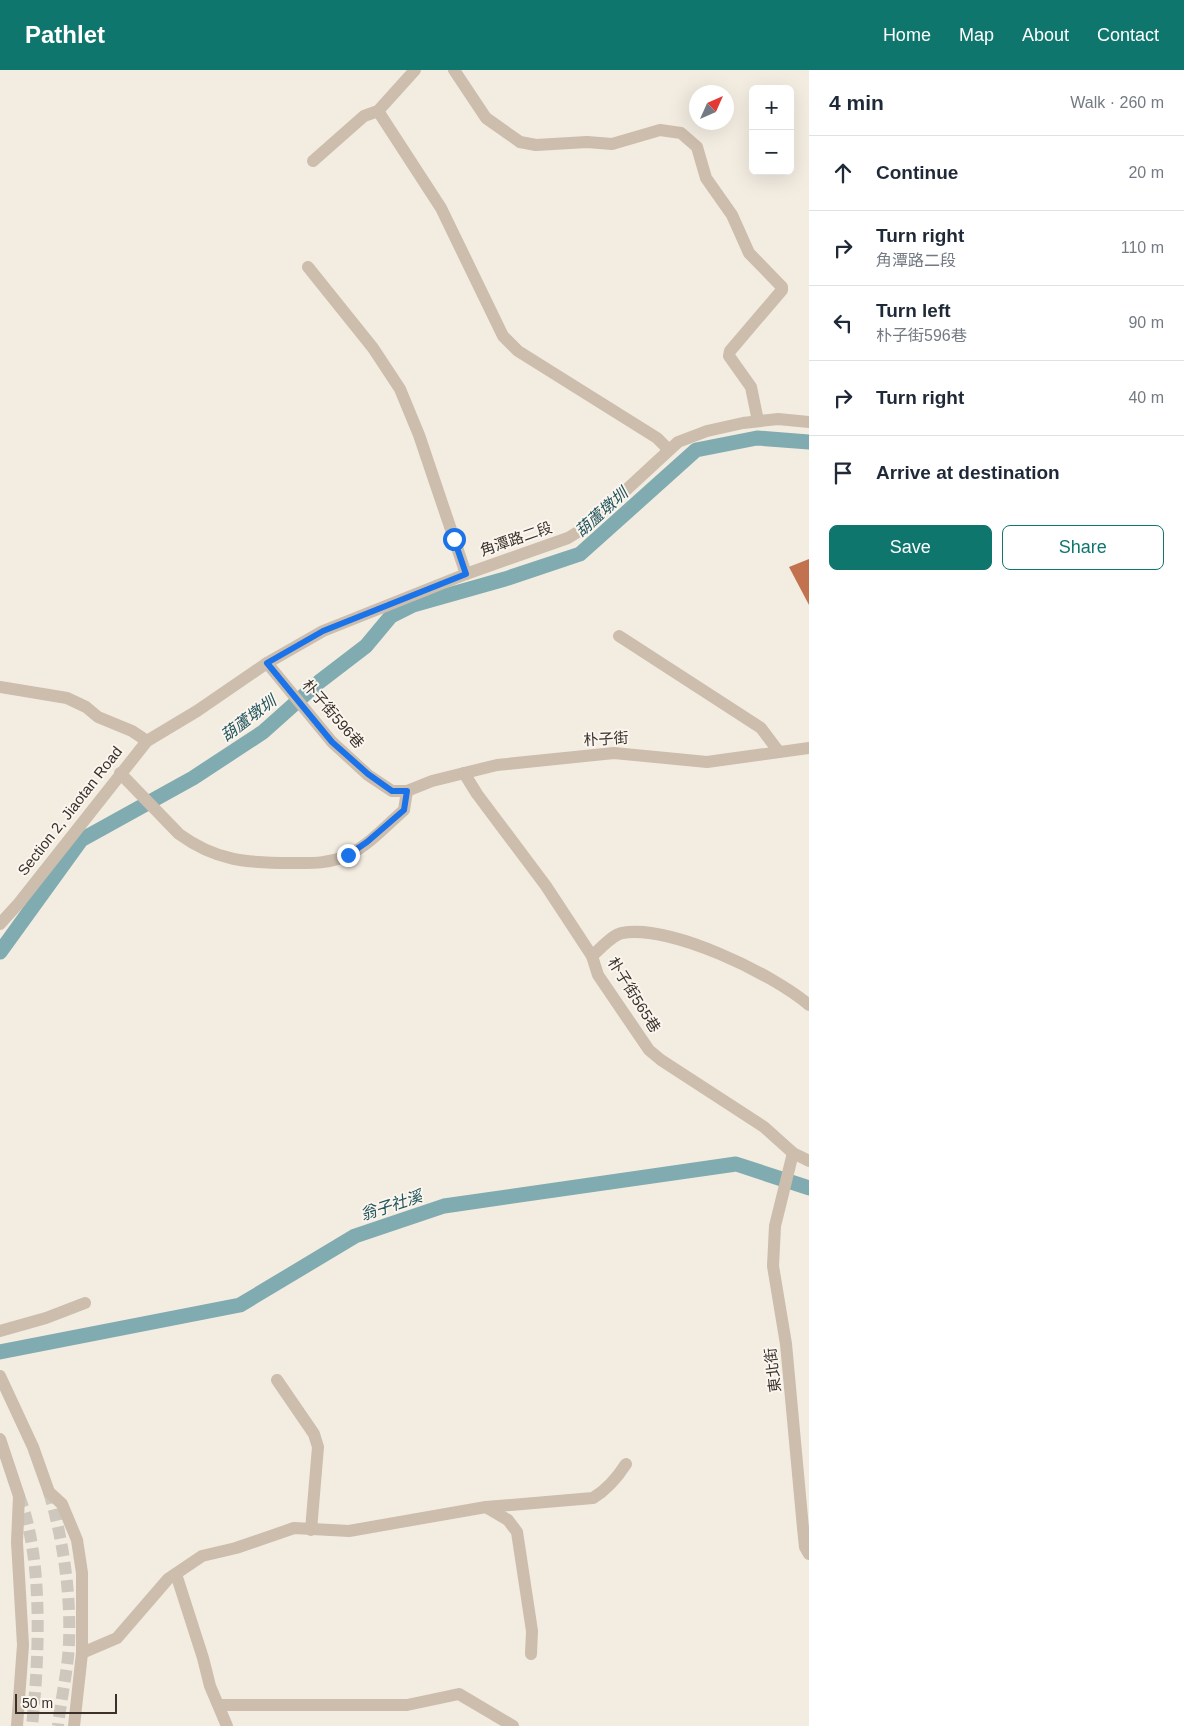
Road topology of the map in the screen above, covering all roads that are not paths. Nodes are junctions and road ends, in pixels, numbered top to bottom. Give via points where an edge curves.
1 (415, 70) edge
2 (454, 70) edge
3 (378, 111) junction
4 (313, 161) dead end
5 (308, 267) dead end
6 (758, 422) junction
7 (809, 422) edge
8 (668, 450) junction
9 (466, 574) junction
10 (619, 636) dead end
11 (267, 663) junction
12 (0, 687) edge
13 (147, 741) junction
14 (809, 748) edge
15 (779, 752) junction
16 (120, 773) junction
17 (464, 773) junction
18 (407, 791) junction
19 (0, 924) edge
20 (592, 956) junction
21 (809, 1005) edge
22 (791, 1157) junction
23 (809, 1161) edge
24 (85, 1303) dead end
25 (0, 1331) edge
26 (0, 1376) edge
27 (277, 1380) dead end
28 (3, 1444) edge
29 (626, 1464) dead end
30 (486, 1507) junction
31 (311, 1530) junction
32 (809, 1554) edge
33 (176, 1574) junction
34 (82, 1653) junction
35 (530, 1654) dead end
36 (219, 1705) junction
37 (17, 1726) edge
38 (74, 1726) edge
39 (227, 1726) edge
40 (514, 1726) edge

1 - 3 street
2 - 6 street via 486,118 520,142 536,145 612,144 670,130 681,133 697,147 706,178 732,215 749,253 782,287 729,356 751,386
3 - 4 street via 364,116
3 - 8 street via 442,208 503,336 518,351 657,438
5 - 9 street via 373,348 400,389
6 - 7 street, 角潭路二段 via 778,419
6 - 8 street, 角潭路二段 via 707,431 678,442
8 - 9 street, 角潭路二段 via 577,532 556,543
9 - 11 street, 角潭路二段 via 323,631
10 - 15 street via 761,728
11 - 13 street, 角潭路二段
11 - 18 street, 朴子街596巷 via 332,742 392,791
12 - 13 street via 67,698
13 - 16 street, Section 2, Jiaotan Road
14 - 15 street, 朴子街
15 - 17 street, 朴子街 via 707,762 614,753 497,765
16 - 18 street via 189,842 225,858 252,863 321,863 348,855 404,810
16 - 19 street, Section 2, Jiaotan Road
17 - 18 street, 朴子街
17 - 20 street, 朴子街565巷
20 - 21 street via 620,934 641,931 692,944 738,961
20 - 22 street, 朴子街565巷 via 598,975 649,1050 764,1127
22 - 23 street, 朴子街565巷
22 - 32 street, 東北街 via 775,1226 773,1266 786,1344 805,1547
24 - 25 street
26 - 34 street via 49,1492 62,1504 77,1540 82,1573
27 - 31 street via 314,1434 318,1447
28 - 37 street via 19,1496 17,1542 23,1645
29 - 30 street via 604,1492 593,1498
30 - 31 street via 349,1532
30 - 35 street via 508,1520 517,1532 532,1631
31 - 33 street via 294,1528 202,1556
33 - 34 street via 117,1638
33 - 36 street via 210,1686
34 - 38 street
36 - 39 street
36 - 40 street via 406,1705 459,1694

